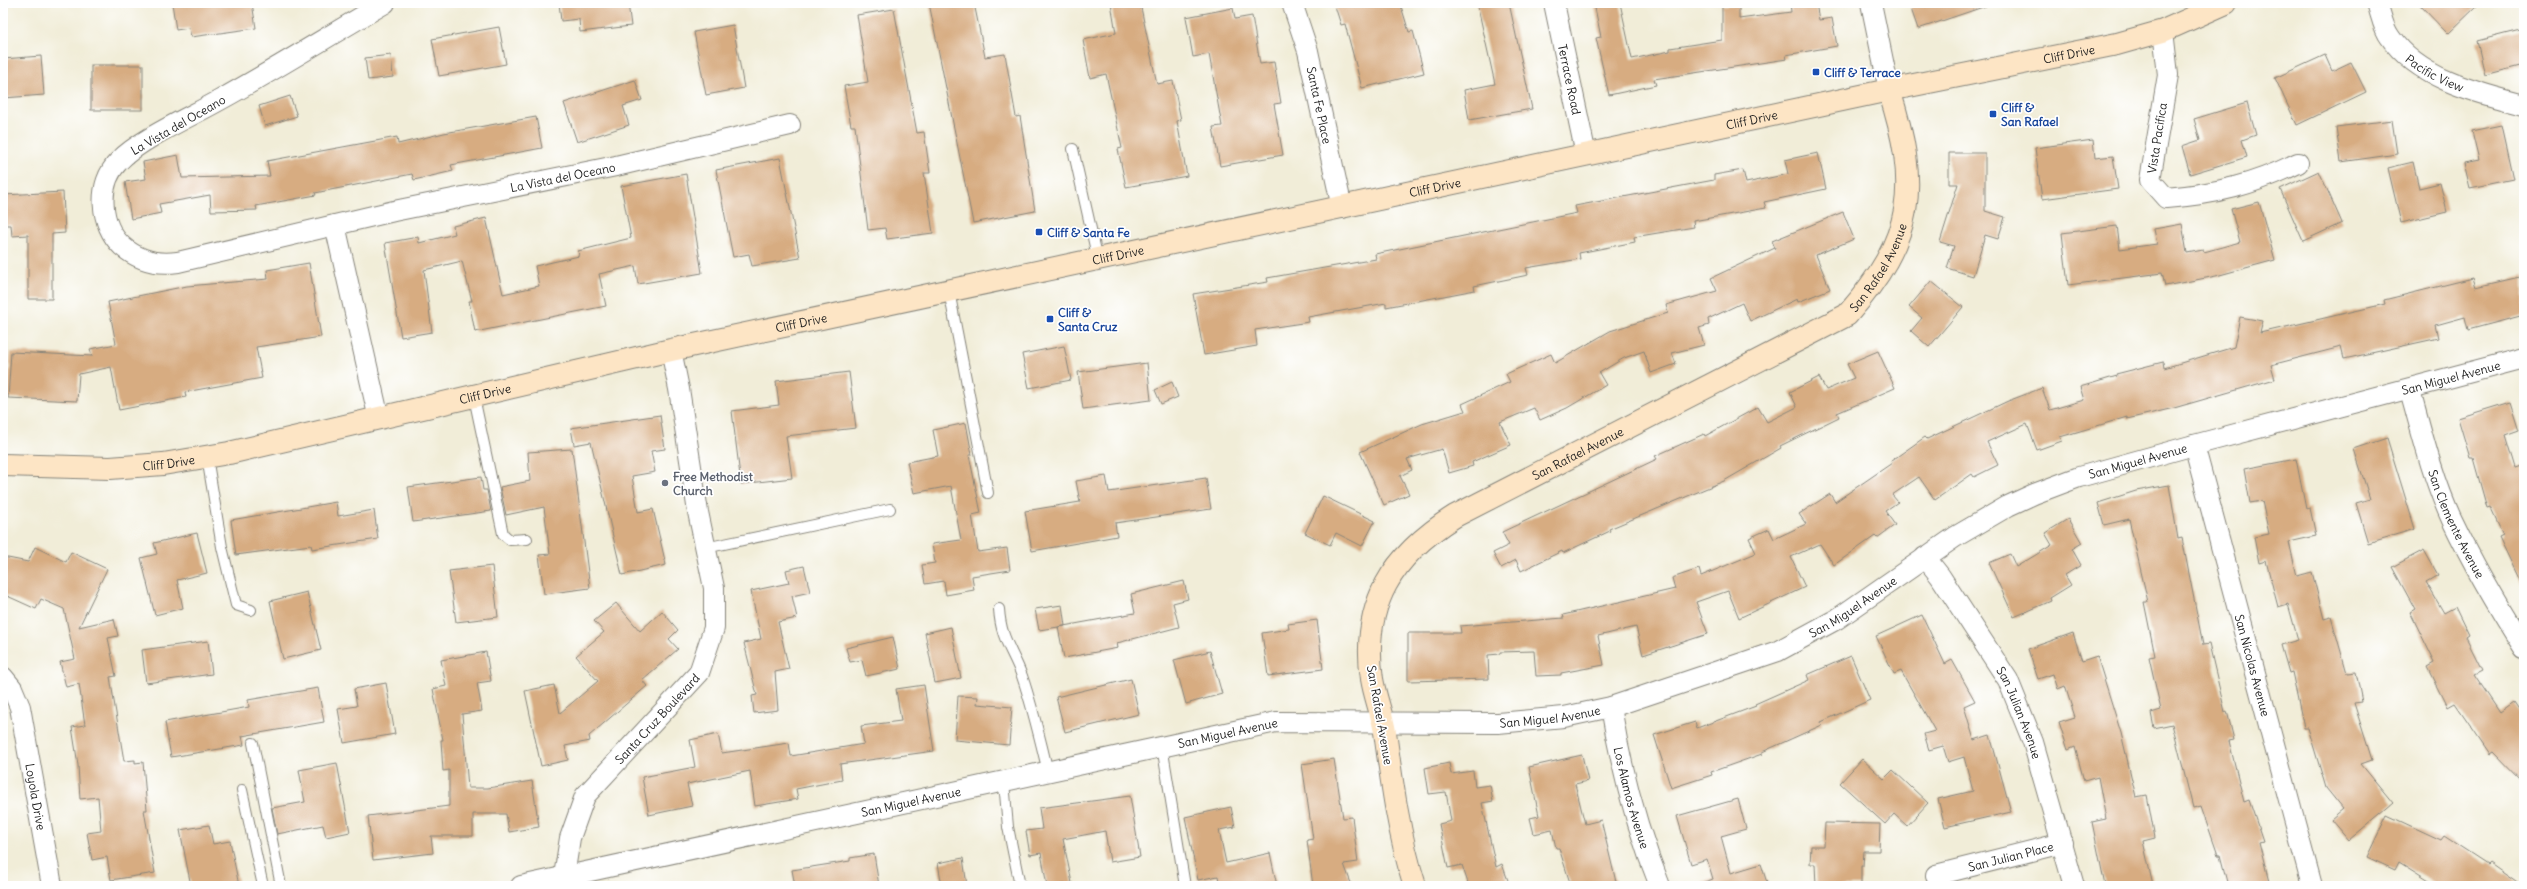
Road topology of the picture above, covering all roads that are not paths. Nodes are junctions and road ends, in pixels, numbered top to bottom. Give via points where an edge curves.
1 (385, 3) edge
2 (1292, 3) edge
3 (1554, 3) edge
4 (1871, 3) edge
5 (2226, 3) edge
6 (2377, 3) edge
7 (2163, 31) junction
8 (1889, 90) junction
9 (2524, 105) edge
10 (790, 125) dead end
11 (1073, 149) dead end
12 (1586, 155) junction
13 (2298, 163) dead end
14 (1342, 208) junction
15 (335, 225) junction
16 (1098, 260) junction
17 (950, 291) junction
18 (671, 350) junction
19 (2524, 358) edge
20 (2410, 390) junction
21 (474, 397) junction
22 (379, 419) junction
23 (2194, 445) junction
24 (207, 457) junction
25 (3, 464) edge
26 (988, 493) dead end
27 (890, 509) dead end
28 (526, 539) dead end
29 (705, 548) junction
30 (1925, 557) junction
31 (999, 609) dead end
32 (251, 610) dead end
33 (2524, 648) edge
34 (3, 677) edge
35 (1611, 707) junction
36 (1383, 723) junction
37 (253, 743) dead end
38 (1162, 746) junction
39 (1048, 772) junction
40 (1004, 782) junction
41 (242, 790) dead end
42 (2063, 843) junction
43 (1936, 875) dead end
44 (564, 881) edge
45 (52, 886) edge
46 (263, 886) edge
47 (281, 886) edge
48 (521, 886) edge
49 (1020, 886) edge
50 (1185, 886) edge
51 (1414, 886) edge
52 (1660, 886) edge
53 (2074, 886) edge
54 (2312, 886) edge

1 - 15 street, La Vista del Oceano via 136,147 111,171 104,196 106,221 112,233 129,252 153,262 178,262
2 - 14 street, Santa Fe Place via 1308,51
3 - 12 street, Terrace Road
4 - 8 street
5 - 7 main road, Cliff Drive
6 - 9 street, Pacific View via 2389,37 2408,58 2456,84 2483,95
7 - 8 main road, Cliff Drive via 2117,44
7 - 13 street, Vista Pacifica via 2168,75 2150,180 2166,198 2203,195 2239,187
8 - 12 main road, Cliff Drive
8 - 36 main road, San Rafael Avenue via 1901,127 1908,171 1906,204 1899,235 1887,263 1867,291 1847,315 1455,516 1414,545 1397,564 1385,584 1372,621 1369,651
10 - 15 street, La Vista del Oceano via 616,166
11 - 16 lane
12 - 14 main road, Cliff Drive
14 - 16 main road, Cliff Drive
15 - 22 street
16 - 17 main road, Cliff Drive
17 - 18 main road, Cliff Drive
17 - 26 lane
18 - 21 main road, Cliff Drive
18 - 29 street, Santa Cruz Boulevard
19 - 20 street, San Miguel Avenue
20 - 23 street, San Miguel Avenue
20 - 33 street, San Clemente Avenue via 2431,466 2452,520 2499,609
21 - 22 main road, Cliff Drive
21 - 28 lane via 503,534 510,540
22 - 24 main road, Cliff Drive
23 - 30 street, San Miguel Avenue via 2079,477 2034,494 2008,506
23 - 54 street, San Nicolas Avenue
24 - 25 main road, Cliff Drive via 110,468
24 - 32 lane via 222,547 236,605
27 - 29 lane
29 - 44 street, Santa Cruz Boulevard via 714,588 714,628 699,673 585,796 570,838
30 - 35 street, San Miguel Avenue via 1837,619 1778,651
30 - 42 street, San Julian Avenue via 2008,680 2033,742
31 - 39 lane via 1000,629 1020,670 1034,712
34 - 45 street, Loyola Drive via 12,688 20,707
35 - 36 street, San Miguel Avenue via 1564,717 1498,723
35 - 52 street, Los Alamos Avenue via 1630,794
36 - 38 street, San Miguel Avenue via 1276,722
36 - 51 main road, San Rafael Avenue via 1396,815
37 - 47 lane
38 - 39 street, San Miguel Avenue
38 - 50 lane
39 - 40 street, San Miguel Avenue
40 - 44 street, San Miguel Avenue
40 - 49 lane via 1008,827
41 - 46 lane
42 - 43 street, San Julian Place
42 - 53 street, San Julian Avenue
44 - 48 street, San Miguel Avenue

